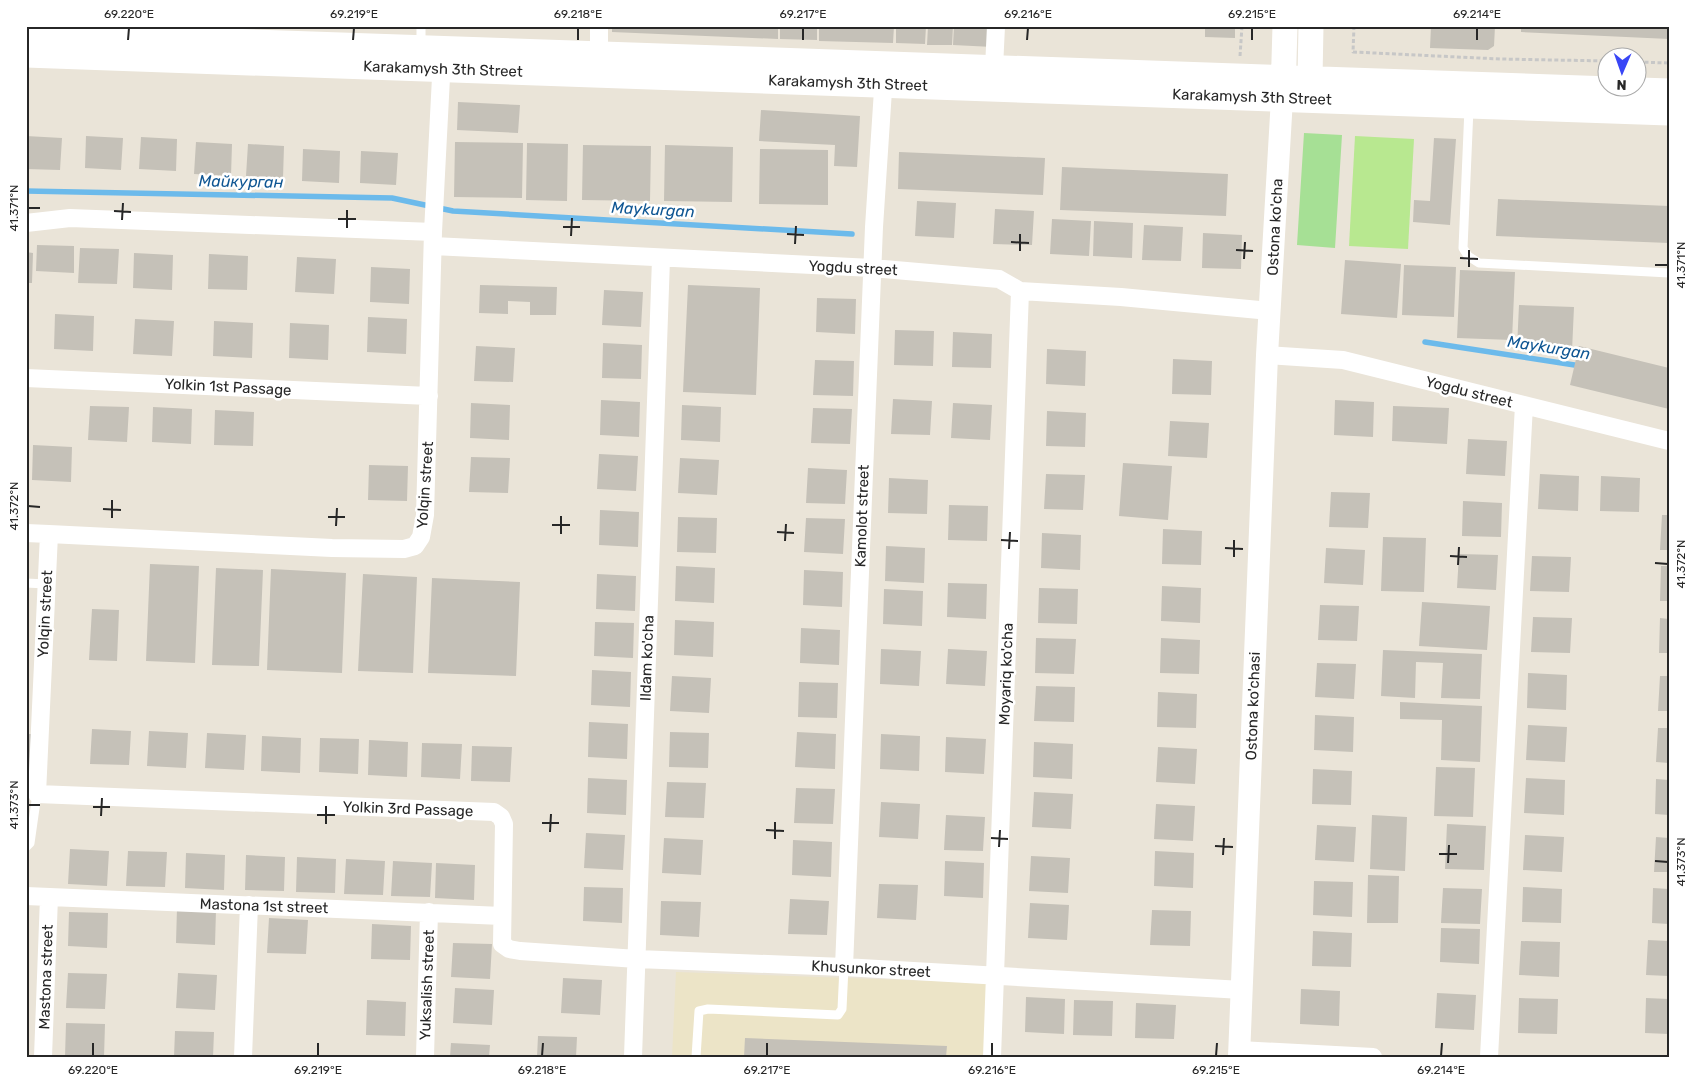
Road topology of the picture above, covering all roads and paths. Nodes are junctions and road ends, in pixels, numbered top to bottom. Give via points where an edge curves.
1 (599, 26) edge
2 (996, 26) edge
3 (1242, 26) edge
4 (1285, 26) edge
5 (1311, 26) edge
6 (1354, 26) edge
7 (26, 34) edge
8 (104, 40) edge
9 (432, 48) edge
10 (26, 55) edge
11 (1240, 59) dead end
12 (1598, 62) edge
13 (1648, 62) edge
14 (1669, 63) edge
15 (600, 64) junction
16 (994, 68) junction
17 (884, 74) junction
18 (1310, 78) junction
19 (1283, 88) junction
20 (1669, 91) edge
21 (1469, 106) junction
22 (1669, 113) edge
23 (26, 223) edge
24 (433, 239) junction
25 (661, 259) junction
26 (872, 263) junction
27 (1669, 273) edge
28 (1020, 291) junction
29 (1270, 311) junction
30 (1267, 355) junction
31 (26, 378) edge
32 (429, 396) junction
33 (1524, 406) junction
34 (1669, 441) edge
35 (26, 533) edge
36 (49, 534) junction
37 (26, 583) edge
38 (46, 584) junction
39 (37, 794) junction
40 (26, 847) edge
41 (26, 896) edge
42 (50, 898) junction
43 (249, 905) junction
44 (429, 912) junction
45 (502, 916) junction
46 (636, 959) junction
47 (844, 967) junction
48 (994, 976) junction
49 (1242, 990) junction
50 (1239, 1054) edge
51 (43, 1057) edge
52 (243, 1057) edge
53 (425, 1057) edge
54 (633, 1057) edge
55 (696, 1057) edge
56 (992, 1057) edge
57 (1373, 1057) edge
58 (1489, 1057) edge

1 - 15 street
2 - 16 street
3 - 11 path
4 - 19 main road
5 - 18 main road
6 - 12 path via 1353,52
7 - 8 main road, Karakamysh 3th Street
8 - 9 main road, Karakamysh 3th Street
8 - 10 main road, Karakamysh 3th Street
9 - 15 main road, Karakamysh 3th Street
9 - 24 street, Yolqin street via 436,185
13 - 14 path
15 - 17 main road, Karakamysh 3th Street
16 - 17 main road, Karakamysh 3th Street
16 - 19 main road, Karakamysh 3th Street
17 - 19 main road, Karakamysh 3th Street
17 - 26 street, Kamolot street
18 - 19 main road, Karakamysh 3th Street
18 - 20 main road, Karakamysh 3th Street
19 - 21 main road, Karakamysh 3th Street
19 - 29 street, Ostona ko'cha
21 - 22 main road, Karakamysh 3th Street
21 - 27 lane via 1463,248 1468,256 1479,262
23 - 24 street via 70,218
24 - 25 street, Yogdu street
24 - 32 street, Yolqin street
25 - 26 street, Yogdu street
25 - 46 street, Ildam ko'cha
26 - 28 street, Yogdu street via 999,279
26 - 47 street, Kamolot street
28 - 29 street, Yogdu street
28 - 48 street, Moyariq ko'cha
29 - 30 street, Ostona ko'cha
30 - 33 street, Yogdu street via 1343,360
30 - 49 street, Ostona ko'chasi
31 - 32 street, Yolkin 1st Passage
32 - 36 street, Yolqin street via 426,515 421,537 415,546 404,549 332,548
33 - 34 street, Yogdu street
33 - 58 street
35 - 36 street
36 - 38 street, Yolqin street
37 - 38 lane
38 - 39 street, Yolqin street
39 - 40 lane via 30,843
39 - 45 street, Yolkin 3rd Passage via 494,812 504,824
41 - 42 street, Mastona 1st street
42 - 43 street, Mastona 1st street
42 - 51 street, Mastona street
43 - 44 street, Mastona 1st street
43 - 52 street
44 - 45 street, Mastona 1st street
44 - 53 street, Yuksalish street
45 - 46 street, Yolkin 3rd Passage via 502,944 509,949
46 - 47 street, Khusunkor street
46 - 54 street, Ildam ko'cha
47 - 48 street, Khusunkor street
47 - 55 lane via 842,1009 838,1015 708,1008 699,1011
48 - 49 street, Khusunkor street
48 - 56 street, Moyariq ko'cha
49 - 50 street, Ostona ko'chasi
50 - 57 street

